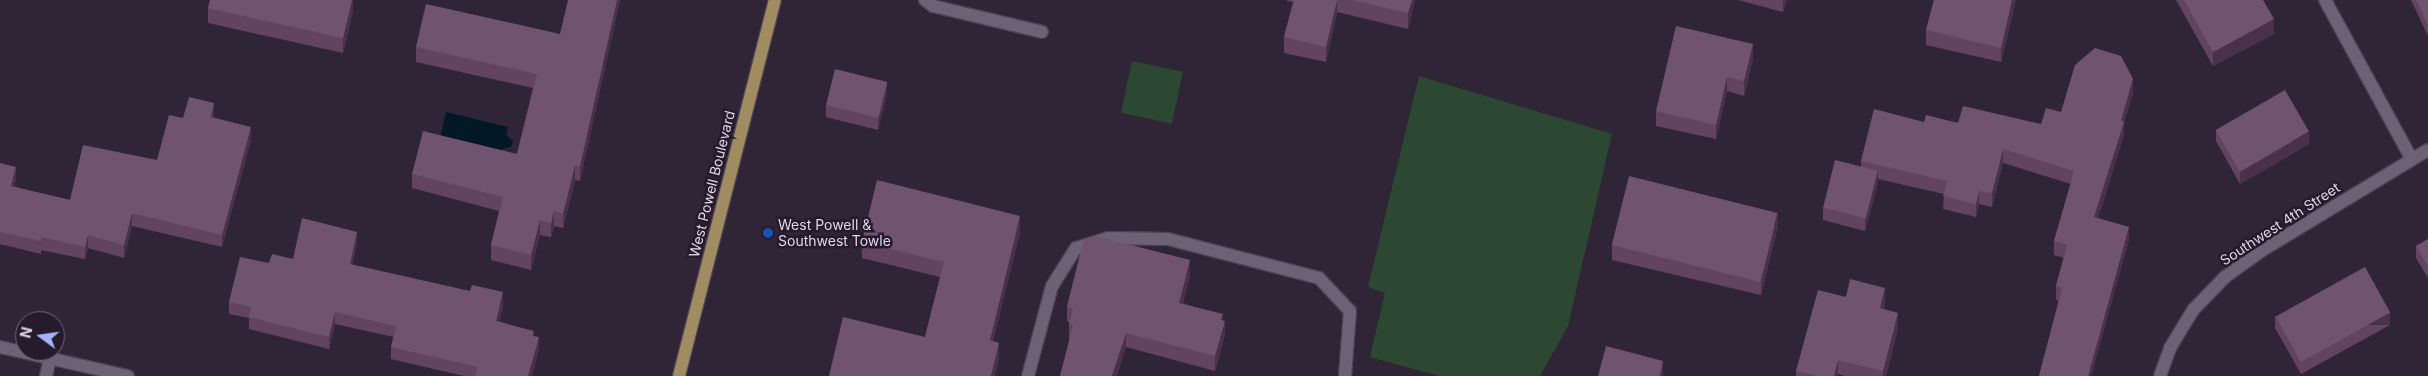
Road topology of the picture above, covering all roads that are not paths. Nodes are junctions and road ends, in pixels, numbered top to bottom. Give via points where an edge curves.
1 (775, 0) edge
2 (925, 0) edge
3 (2325, 0) edge
4 (1042, 32) dead end
5 (2428, 150) edge
6 (2411, 158) junction
7 (0, 347) edge
8 (15, 350) edge
9 (49, 361) edge
10 (63, 361) edge
11 (46, 376) edge
12 (128, 376) edge
13 (679, 376) edge
14 (1028, 376) edge
15 (1345, 376) edge
16 (2160, 376) edge

1 - 13 main road, West Powell Boulevard
2 - 4 street via 932,6
3 - 6 street
5 - 6 street, Southwest 4th Street
6 - 16 street, Southwest 4th Street via 2225,277 2194,310 2170,348
7 - 8 street
9 - 11 street
10 - 12 street
14 - 15 street via 1052,286 1076,248 1108,238 1168,239 1319,278 1350,311

